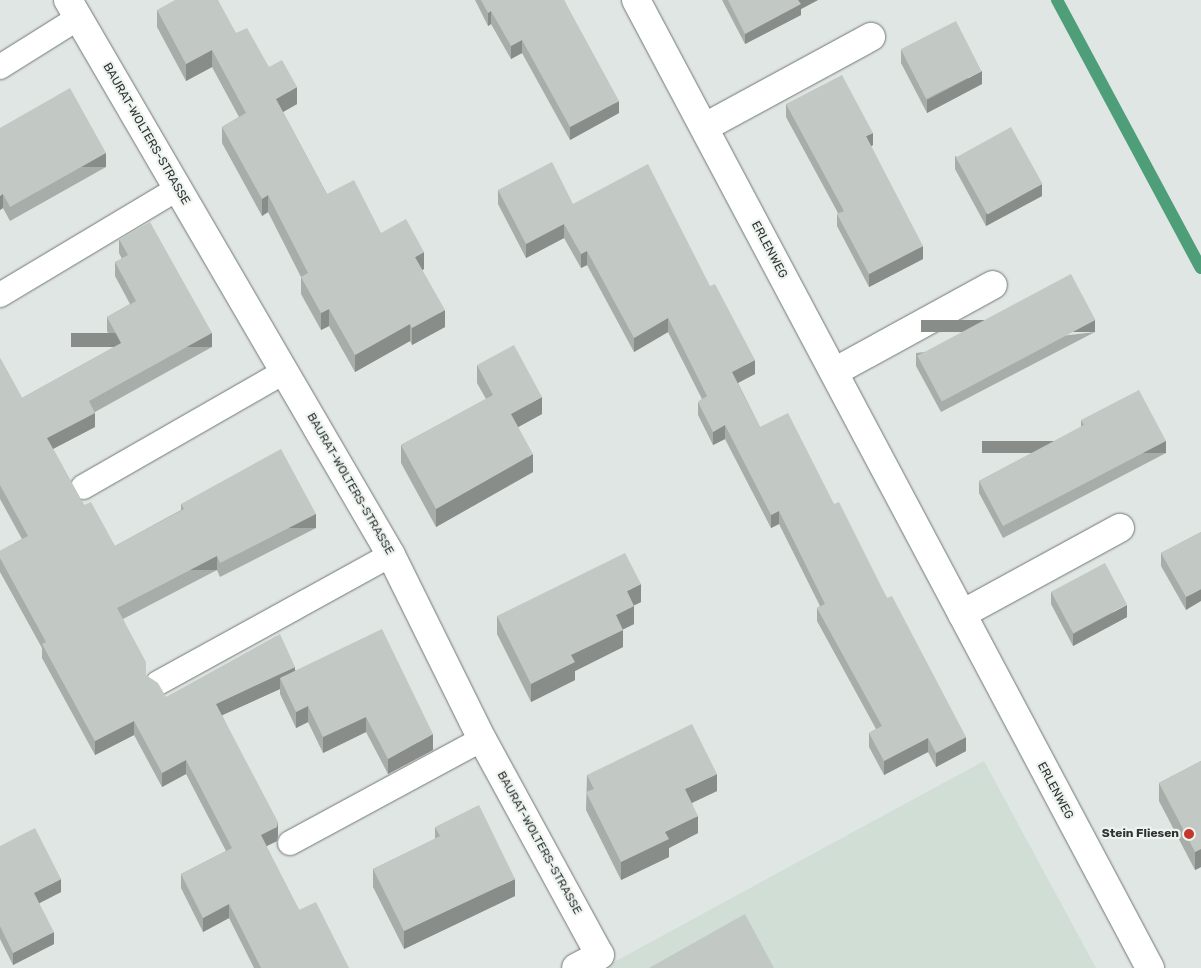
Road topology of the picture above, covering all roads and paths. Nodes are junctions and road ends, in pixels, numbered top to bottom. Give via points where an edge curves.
1 (636, 0) edge
2 (73, 9) edge
3 (871, 37) dead end
4 (0, 67) edge
5 (705, 127) junction
6 (177, 188) junction
7 (992, 285) dead end
8 (0, 295) edge
9 (284, 372) junction
10 (834, 372) junction
11 (83, 487) dead end
12 (1120, 528) dead end
13 (391, 555) junction
14 (962, 614) junction
15 (158, 683) edge
16 (482, 739) junction
17 (290, 844) dead end
18 (576, 968) edge
19 (1150, 968) edge

1 - 5 street, ERLENWEG
2 - 4 lane
2 - 6 street, BAURAT-WOLTERS-STRASSE
3 - 5 street
5 - 10 street, ERLENWEG
6 - 8 lane
6 - 9 street, BAURAT-WOLTERS-STRASSE
7 - 10 street
9 - 11 lane
9 - 13 street, BAURAT-WOLTERS-STRASSE
10 - 14 street, ERLENWEG
12 - 14 street
13 - 15 lane
13 - 16 street, BAURAT-WOLTERS-STRASSE
14 - 19 street, ERLENWEG
16 - 17 lane
16 - 18 street, BAURAT-WOLTERS-STRASSE via 600,955

